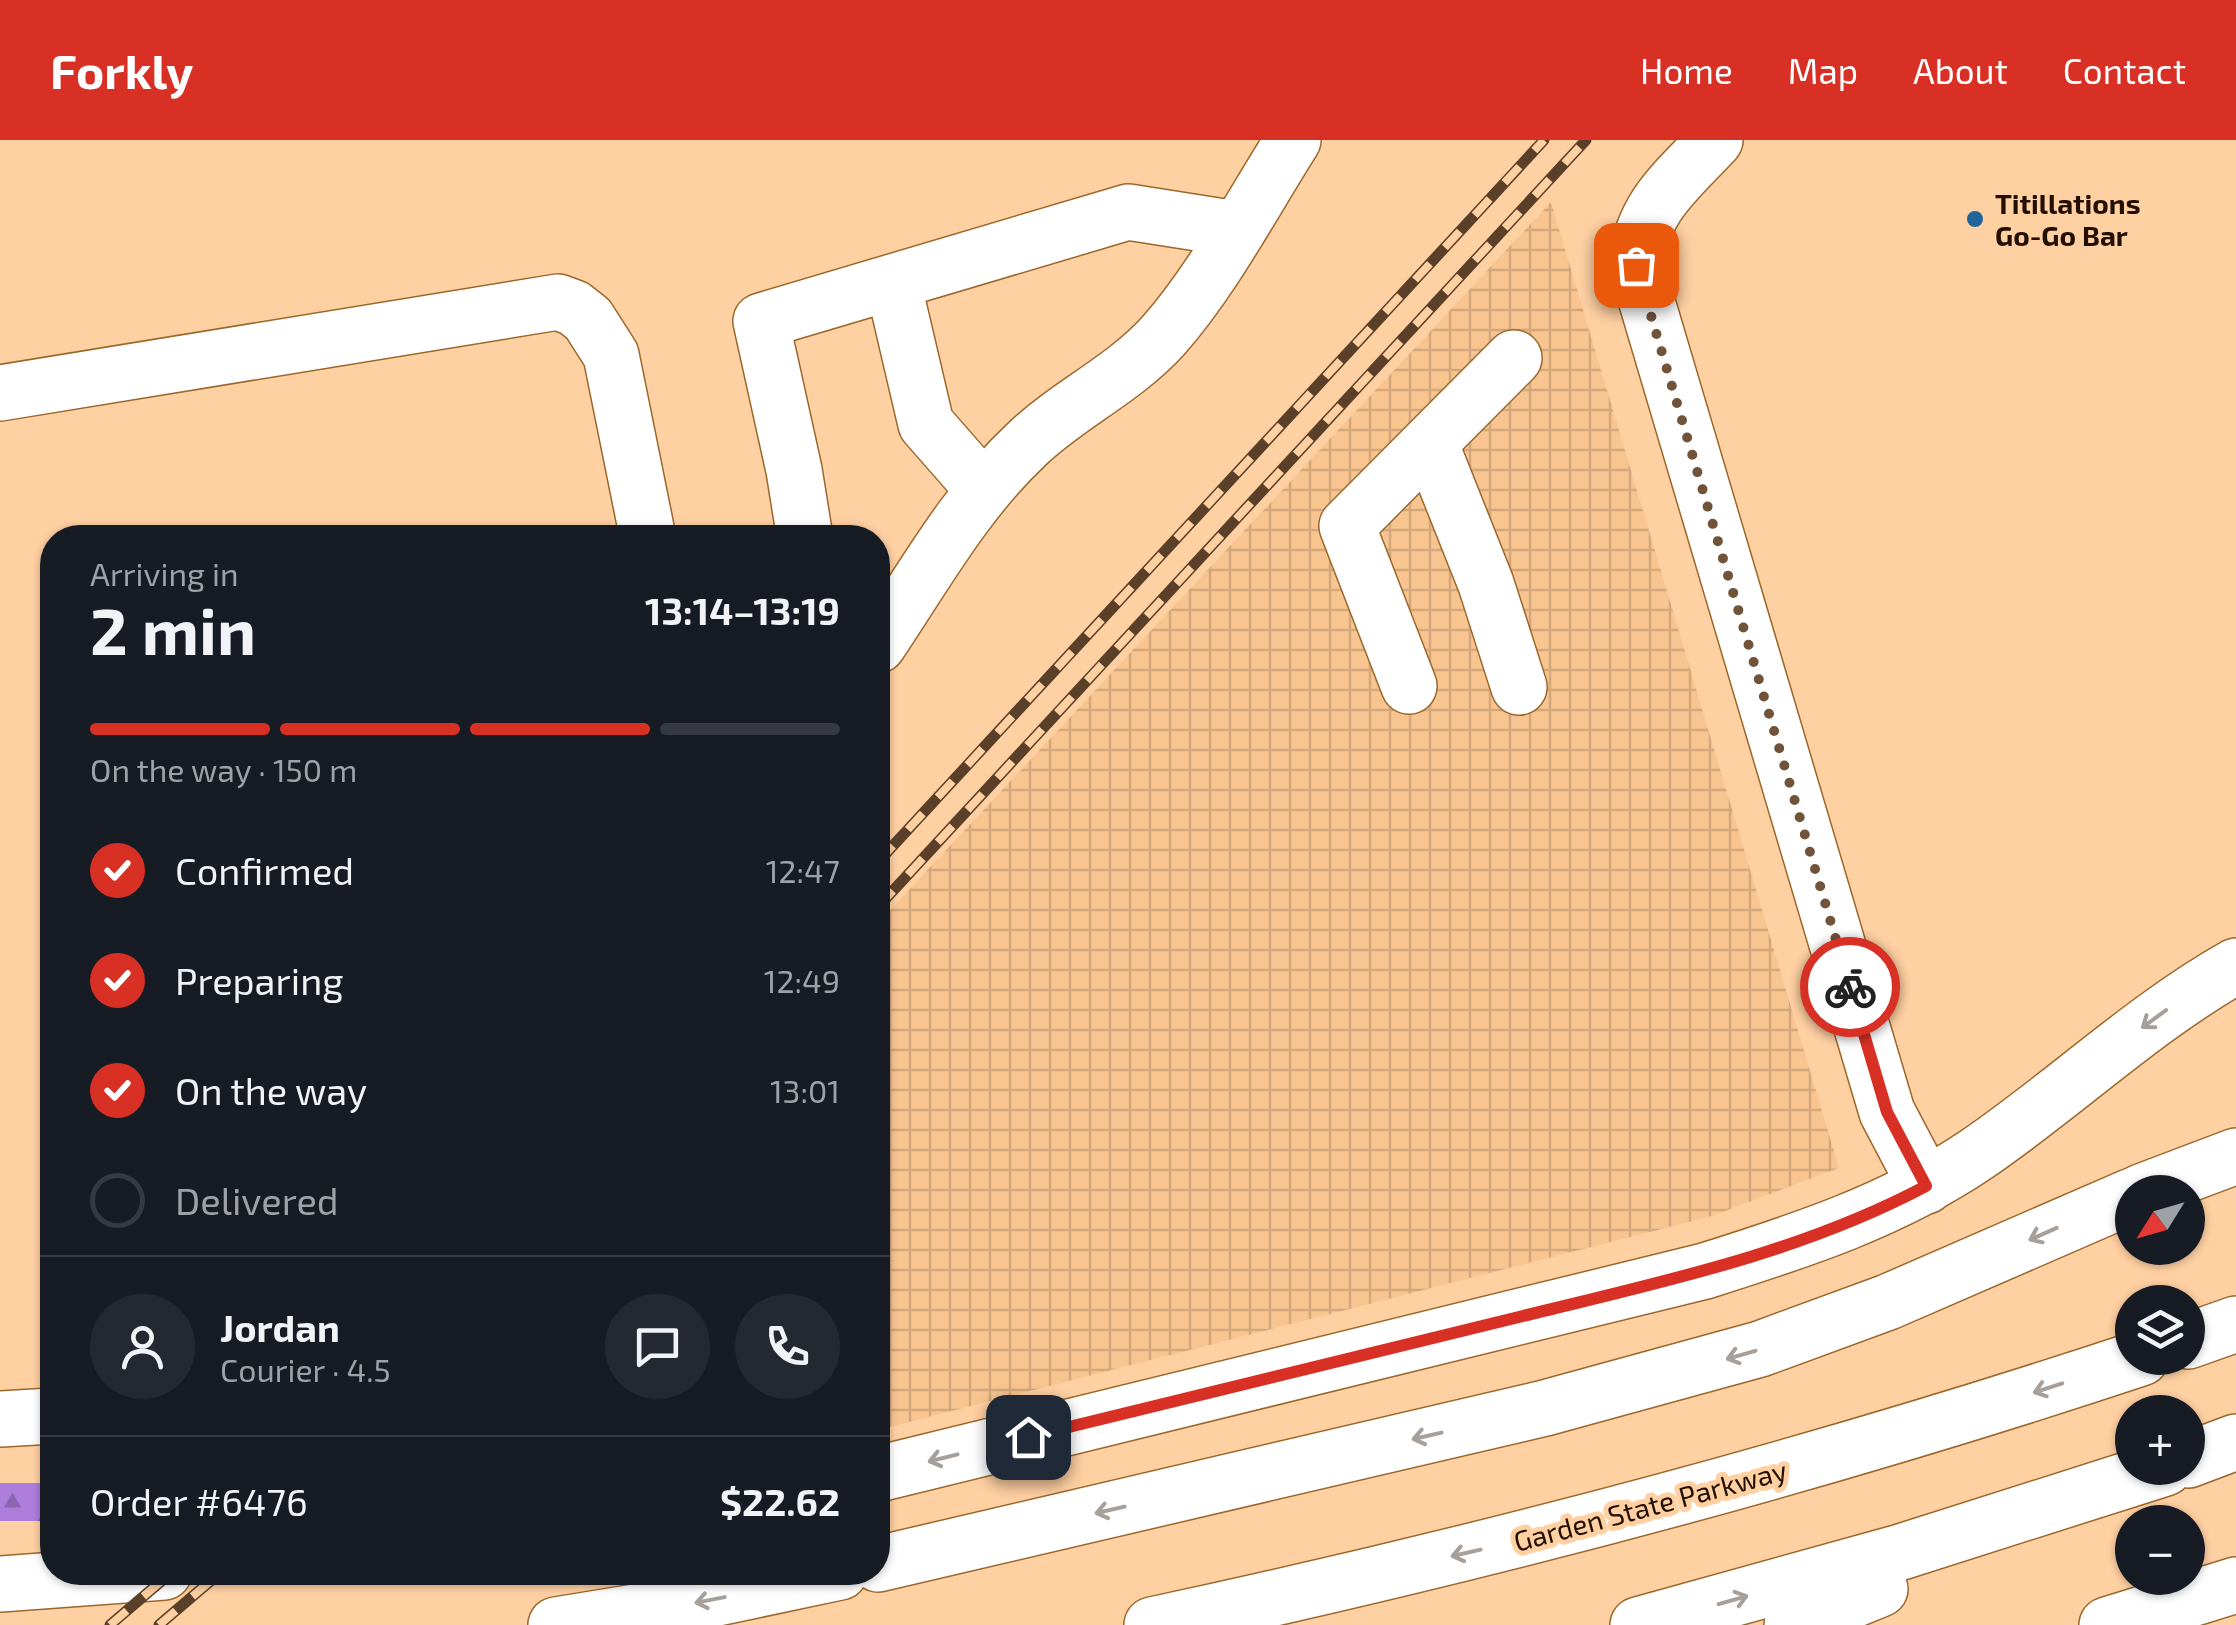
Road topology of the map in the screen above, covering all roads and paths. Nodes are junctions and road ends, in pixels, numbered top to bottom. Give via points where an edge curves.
1 (1293, 140) edge
2 (1716, 140) edge
3 (1236, 229) junction
4 (894, 283) junction
5 (1514, 358) dead end
6 (0, 393) edge
7 (1430, 443) junction
8 (984, 488) junction
9 (645, 525) edge
10 (803, 525) edge
11 (890, 626) edge
12 (1409, 686) dead end
13 (1519, 687) dead end
14 (2236, 966) edge
15 (2236, 1156) edge
16 (2186, 1175) edge
17 (1926, 1186) junction
18 (2115, 1203) edge
19 (2236, 1324) edge
20 (2205, 1335) edge
21 (2115, 1366) edge
22 (40, 1417) edge
23 (0, 1419) edge
24 (2236, 1442) edge
25 (2205, 1454) edge
26 (890, 1471) edge
27 (2115, 1484) edge
28 (2124, 1485) edge
29 (890, 1561) edge
30 (779, 1585) edge
31 (2236, 1585) edge
32 (556, 1625) edge
33 (1152, 1625) edge
34 (1638, 1625) edge
35 (1792, 1625) edge
36 (2107, 1625) edge

1 - 3 main road
2 - 17 main road via 1644,222 1636,265 1887,1112
3 - 4 main road via 1128,212
3 - 8 main road via 1187,306 1144,355 1031,440
4 - 8 main road via 926,424
4 - 10 main road via 761,321
5 - 7 main road
6 - 9 main road via 558,302 588,319 611,355
7 - 12 main road via 1347,526
7 - 13 main road
8 - 11 main road
14 -> 17 main road via 2162,1012
15 - 16 main road
17 -> 26 main road via 1823,1233 1705,1272
18 -> 29 main road via 1841,1320 1742,1354 1545,1408
19 - 20 main road
21 -> 33 main road, Garden State Parkway via 1696,1494
22 - 23 main road
24 - 25 main road
34 -> 27 main road
28 - 35 main road
30 -> 32 main road
31 - 36 main road

